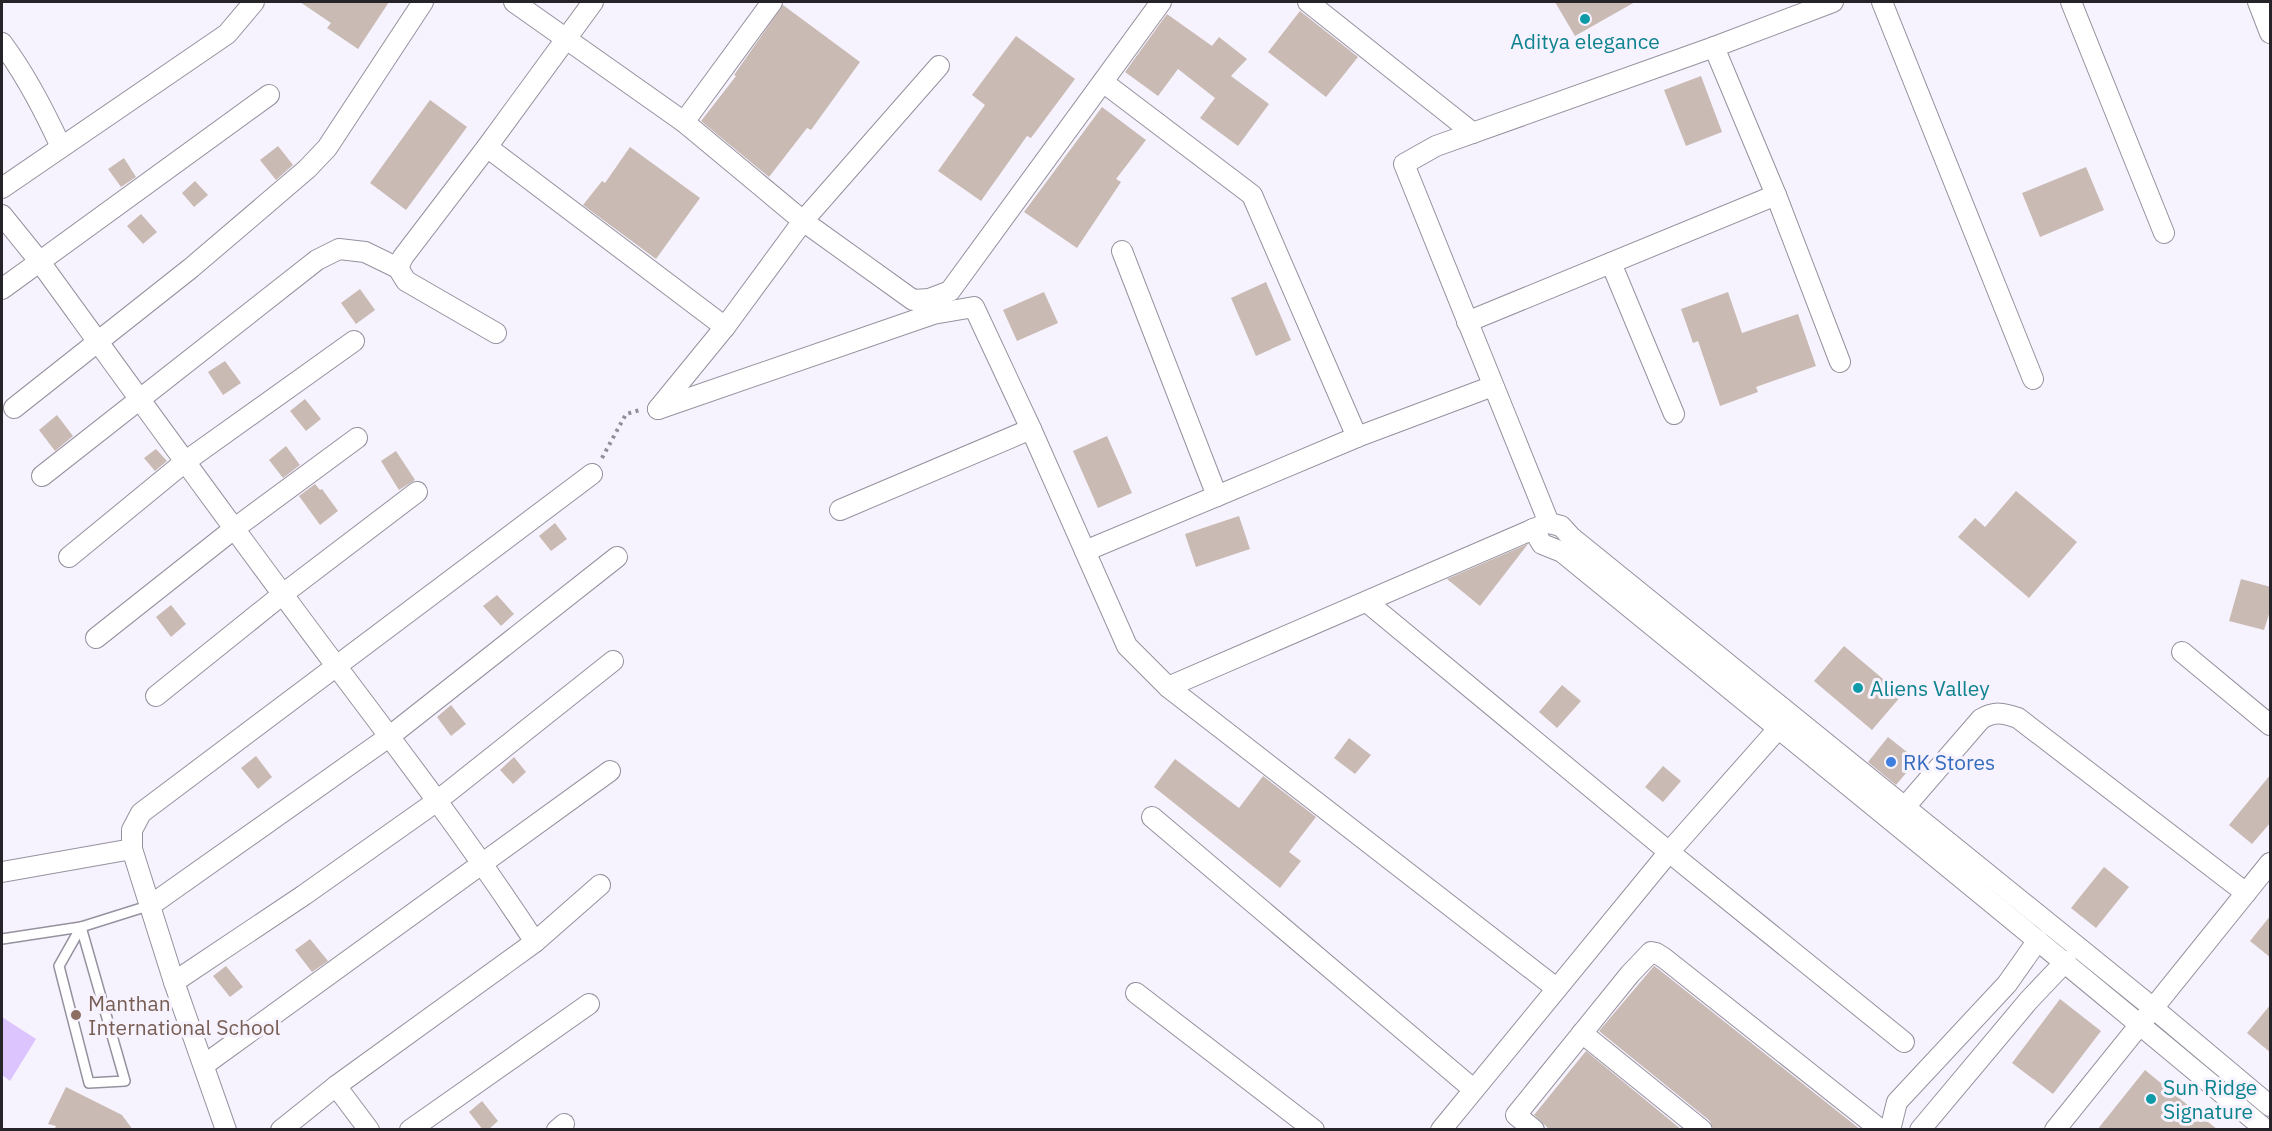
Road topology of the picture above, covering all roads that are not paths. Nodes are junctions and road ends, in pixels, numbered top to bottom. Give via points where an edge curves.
1 (254, 2) edge
2 (423, 2) edge
3 (514, 2) edge
4 (593, 2) edge
5 (772, 2) edge
6 (1161, 2) edge
7 (1310, 2) edge
8 (1833, 2) edge
9 (1882, 2) edge
10 (2071, 2) edge
11 (2258, 2) edge
12 (2271, 33) edge
13 (566, 39) junction
14 (2, 43) edge
15 (1714, 47) junction
16 (939, 66) dead end
17 (1103, 82) junction
18 (269, 96) dead end
19 (684, 122) junction
20 (1473, 133) junction
21 (61, 147) junction
22 (487, 147) junction
23 (2, 188) edge
24 (1776, 195) junction
25 (2, 215) edge
26 (803, 220) junction
27 (2164, 233) dead end
28 (1122, 251) dead end
29 (40, 262) junction
30 (1611, 263) junction
31 (398, 267) junction
32 (2, 289) edge
33 (1467, 322) junction
34 (725, 327) junction
35 (496, 333) dead end
36 (98, 341) junction
37 (354, 341) dead end
38 (1840, 362) dead end
39 (2032, 379) dead end
40 (1493, 386) junction
41 (140, 398) junction
42 (14, 408) dead end
43 (1674, 414) dead end
44 (1031, 429) junction
45 (1357, 437) junction
46 (357, 438) dead end
47 (186, 461) junction
48 (592, 474) road end
49 (42, 476) dead end
50 (417, 492) dead end
51 (1217, 496) junction
52 (840, 510) dead end
53 (1541, 526) junction
54 (235, 528) junction
55 (1567, 545) junction
56 (1085, 551) junction
57 (69, 557) dead end
58 (617, 557) dead end
59 (283, 594) junction
60 (1366, 602) junction
61 (96, 638) dead end
62 (2182, 652) dead end
63 (614, 661) dead end
64 (337, 667) junction
65 (1168, 687) junction
66 (156, 696) dead end
67 (2271, 725) edge
68 (1778, 729) junction
69 (390, 736) junction
70 (610, 771) dead end
71 (437, 801) junction
72 (1904, 808) junction
73 (1152, 818) dead end
74 (132, 849) junction
75 (1669, 852) junction
76 (483, 862) junction
77 (2271, 863) edge
78 (2, 872) edge
79 (600, 885) dead end
80 (2246, 893) junction
81 (151, 905) junction
82 (81, 927) junction
83 (2, 939) edge
84 (2038, 940) junction
85 (535, 942) junction
86 (2066, 961) junction
87 (174, 982) junction
88 (1556, 988) junction
89 (1136, 993) dead end
90 (589, 1004) dead end
91 (2152, 1007) junction
92 (2140, 1023) junction
93 (1582, 1033) junction
94 (1904, 1042) dead end
95 (204, 1065) junction
96 (336, 1086) junction
97 (1473, 1089) junction
98 (2271, 1106) edge
99 (226, 1130) edge
100 (281, 1130) edge
101 (369, 1130) edge
102 (410, 1130) edge
103 (1314, 1130) edge
104 (1441, 1130) edge
105 (1534, 1130) edge
106 (1702, 1130) edge
107 (1881, 1130) edge
108 (1890, 1130) edge
109 (1920, 1130) edge
110 (2055, 1130) edge
111 (2266, 1130) edge

1 - 21 street via 228,34
2 - 36 street via 327,148 307,170
3 - 13 street
4 - 13 street
5 - 19 street
6 - 17 street
7 - 20 street
8 - 15 street
9 - 39 street
10 - 27 street
11 - 12 street
13 - 19 street
13 - 22 street
14 - 21 street via 39,100
15 - 20 street
15 - 24 street
16 - 26 street
17 - 26 street via 950,291 913,300
17 - 45 street via 1251,195
18 - 29 street
19 - 26 street
20 - 33 street via 1436,146 1404,164
21 - 23 street
22 - 31 street
22 - 34 street
24 - 30 street
24 - 38 street
25 - 29 street
26 - 34 street
28 - 51 street
29 - 32 street
29 - 36 street
30 - 33 street
30 - 43 street
31 - 35 street via 406,280
31 - 41 street via 365,252 339,249 317,260
33 - 40 street
34 - 44 street via 658,409 933,314 974,307
36 - 41 street
36 - 42 street
37 - 47 street
40 - 45 street
40 - 53 street
41 - 47 street
41 - 49 street
44 - 52 street
44 - 56 street
45 - 51 street
46 - 54 street
47 - 54 street
47 - 57 street
48 - 64 street
50 - 59 street
51 - 56 street
53 - 55 street via 1561,526
53 - 60 street
54 - 59 street
54 - 61 street
55 - 68 street
55 - 72 street
56 - 65 street via 1127,646
58 - 69 street
59 - 64 street
59 - 66 street
60 - 65 street
60 - 75 street
62 - 67 street
63 - 71 street
64 - 69 street
64 - 74 street via 141,813 132,830
65 - 88 street
68 - 75 street
68 - 84 street
69 - 71 street
69 - 81 street
70 - 76 street
71 - 76 street
71 - 87 street
72 - 80 street via 1981,719 2000,712 2018,718
72 - 91 street
73 - 97 street
74 - 78 street
74 - 81 street
75 - 88 street
75 - 94 street
76 - 85 street
76 - 95 street
77 - 80 street
79 - 85 street
80 - 91 street
81 - 82 lane
81 - 87 street
82 - 82 lane via 100,993 125,1081 89,1083 60,966
82 - 83 lane
84 - 86 street
84 - 108 street via 2007,984 1897,1102
85 - 96 street
86 - 92 street
86 - 109 street
87 - 95 street
88 - 97 street
89 - 103 street
90 - 102 street
91 - 92 street
91 - 98 street
92 - 110 street
92 - 111 street
93 - 105 street via 1516,1115
93 - 106 street
93 - 107 street via 1644,958 1656,953
95 - 99 street
96 - 100 street
96 - 101 street
97 - 104 street

